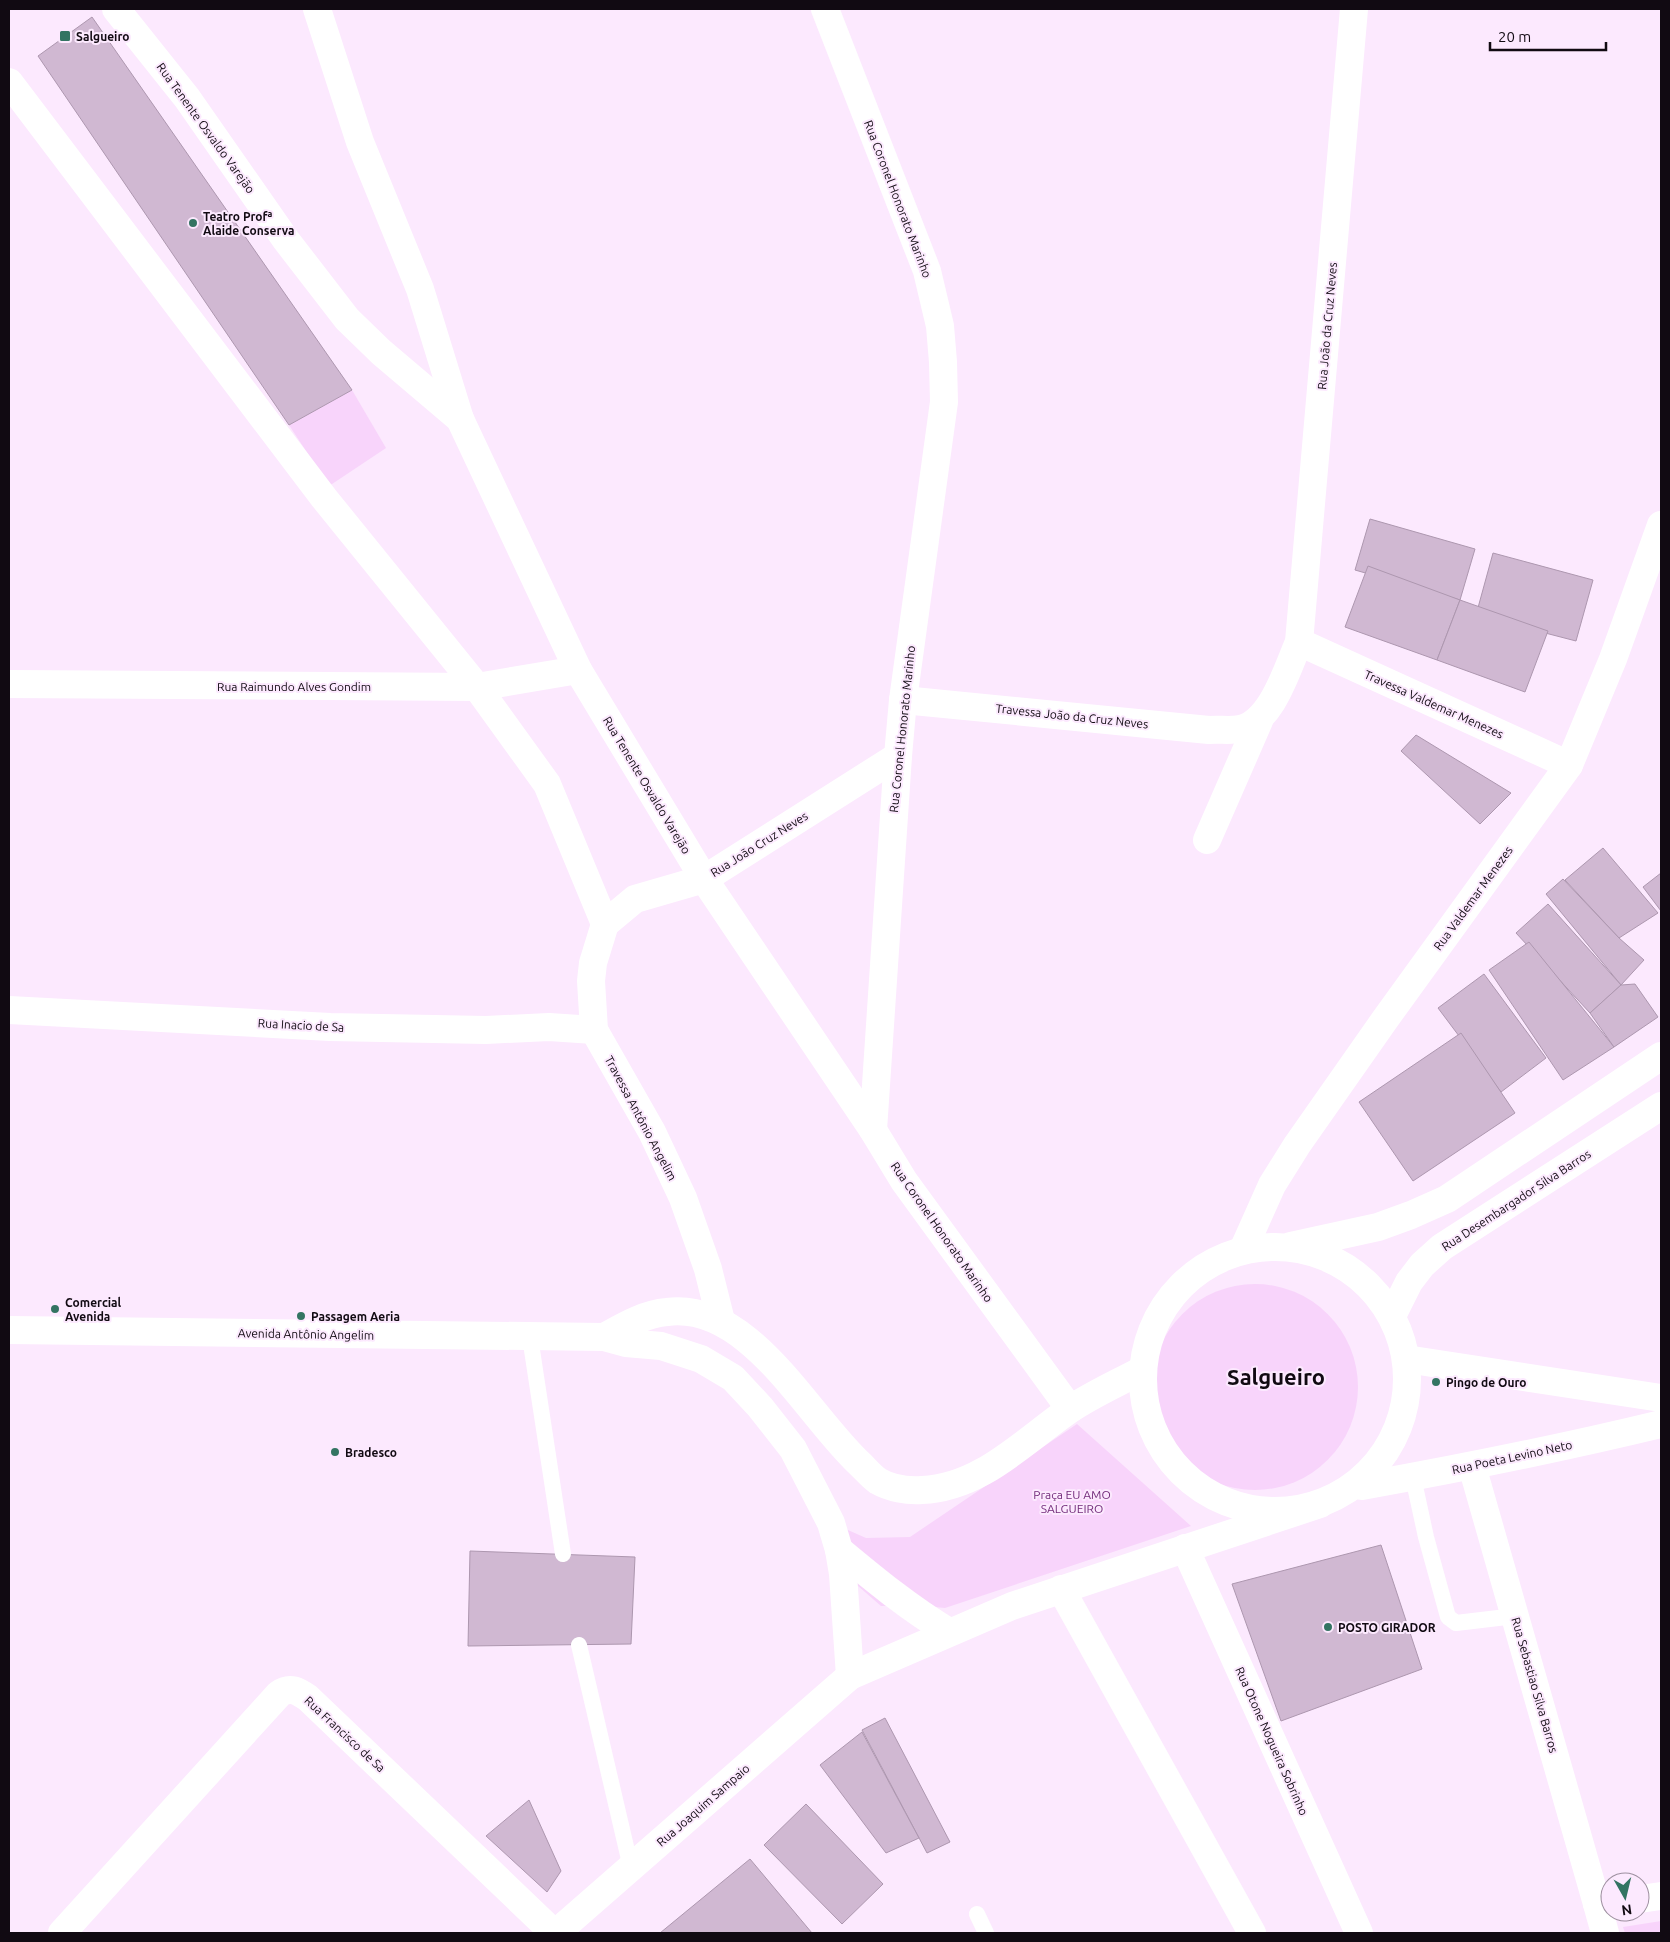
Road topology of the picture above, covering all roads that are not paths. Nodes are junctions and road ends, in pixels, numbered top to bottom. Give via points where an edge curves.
1 (116, 9) edge
2 (317, 9) edge
3 (825, 9) edge
4 (1354, 9) edge
5 (9, 82) edge
6 (460, 419) junction
7 (1661, 525) edge
8 (1299, 642) junction
9 (578, 670) junction
10 (9, 684) edge
11 (477, 686) junction
12 (903, 700) junction
13 (1250, 725) junction
14 (898, 756) junction
15 (1569, 765) junction
16 (1207, 840) dead end
17 (704, 879) junction
18 (605, 924) junction
19 (9, 1010) edge
20 (594, 1030) junction
21 (1661, 1056) edge
22 (1661, 1106) edge
23 (873, 1130) junction
24 (1287, 1247) junction
25 (1243, 1250) junction
26 (1392, 1316) junction
27 (721, 1321) junction
28 (9, 1330) edge
29 (530, 1337) junction
30 (604, 1337) junction
31 (1406, 1359) junction
32 (1142, 1370) junction
33 (1661, 1398) edge
34 (1070, 1409) junction
35 (1661, 1424) edge
36 (1472, 1466) junction
37 (1412, 1476) junction
38 (1362, 1486) junction
39 (1320, 1504) junction
40 (1185, 1548) junction
41 (839, 1550) junction
42 (563, 1554) dead end
43 (1061, 1589) junction
44 (1515, 1616) junction
45 (949, 1632) junction
46 (579, 1645) dead end
47 (850, 1676) junction
48 (631, 1868) junction
49 (1600, 1891) edge
50 (977, 1914) dead end
51 (62, 1933) edge
52 (555, 1933) edge
53 (986, 1933) edge
54 (1252, 1933) edge
55 (1359, 1933) edge

1 - 6 street, Rua Tenente Osvaldo Varejão via 187,98 286,240 347,319
2 - 6 street, Rua Tenente Osvaldo Varejão via 360,142 420,289
3 - 12 street, Rua Coronel Honorato Marinho via 927,271 940,326 944,402
4 - 8 street, Rua João da Cruz Neves
5 - 11 street via 324,498
6 - 9 street, Rua Tenente Osvaldo Varejão
7 - 15 street, Rua Valdemar Menezes via 1613,658
8 - 13 street, Rua João da Cruz Neves via 1272,702
8 - 15 street, Travessa Valdemar Menezes
9 - 11 street, Rua Raimundo Alves Gondim
9 - 17 street, Rua Tenente Osvaldo Varejão
10 - 11 street, Rua Raimundo Alves Gondim
11 - 18 street via 547,784
12 - 13 street, Travessa João da Cruz Neves via 1209,730
12 - 14 street, Rua Coronel Honorato Marinho
13 - 16 street
14 - 17 street, Rua João Cruz Neves
14 - 23 street, Rua Coronel Honorato Marinho
15 - 25 street, Rua Valdemar Menezes via 1297,1145 1272,1185
17 - 18 street, Rua João Cruz Neves via 635,899
17 - 23 street, Rua Tenente Osvaldo Varejão
18 - 20 street via 591,981
19 - 20 street, Rua Inacio de Sa via 330,1027 486,1030 549,1026
20 - 27 street, Travessa Antônio Angelim via 652,1132 683,1198 708,1269
21 - 24 street via 1447,1199 1378,1226
22 - 26 street, Rua Desembargador Silva Barros via 1442,1247 1409,1282
23 - 34 street, Rua Coronel Honorato Marinho via 904,1181
24 - 25 street
24 - 26 street via 1329,1258 1365,1282
25 - 32 street via 1206,1265 1175,1291 1152,1328
26 - 31 street
27 - 30 street via 691,1312 667,1312 639,1319
27 - 34 street via 768,1358 843,1449 878,1481 899,1489 943,1487 973,1478
28 - 29 street, Avenida Antônio Angelim
29 - 30 street, Avenida Antônio Angelim
29 - 42 lane
30 - 41 street via 661,1346 701,1359 733,1378 793,1450 831,1523
31 - 33 street
31 - 38 street via 1406,1404 1390,1447
32 - 34 street
32 - 39 street via 1146,1414 1164,1453 1194,1485 1233,1505 1277,1512
35 - 36 street, Rua Poeta Levino Neto
36 - 37 street, Rua Poeta Levino Neto
36 - 44 street, Rua Sebastiao Silva Barros
37 - 38 street, Rua Poeta Levino Neto
37 - 44 lane via 1448,1617 1456,1623
38 - 39 street, Rua Poeta Levino Neto
39 - 40 street, Rua Joaquim Sampaio
40 - 43 street, Rua Joaquim Sampaio
40 - 55 street, Rua Otone Nogueira Sobrinho
41 - 45 street via 895,1597
41 - 47 street
43 - 45 street, Rua Joaquim Sampaio
43 - 54 street
44 - 49 street, Rua Sebastiao Silva Barros
45 - 47 street, Rua Joaquim Sampaio
46 - 48 lane
47 - 48 street, Rua Joaquim Sampaio
48 - 52 street, Rua Joaquim Sampaio
50 - 53 lane
51 - 52 street, Rua Francisco de Sa via 279,1694 292,1689 308,1698

